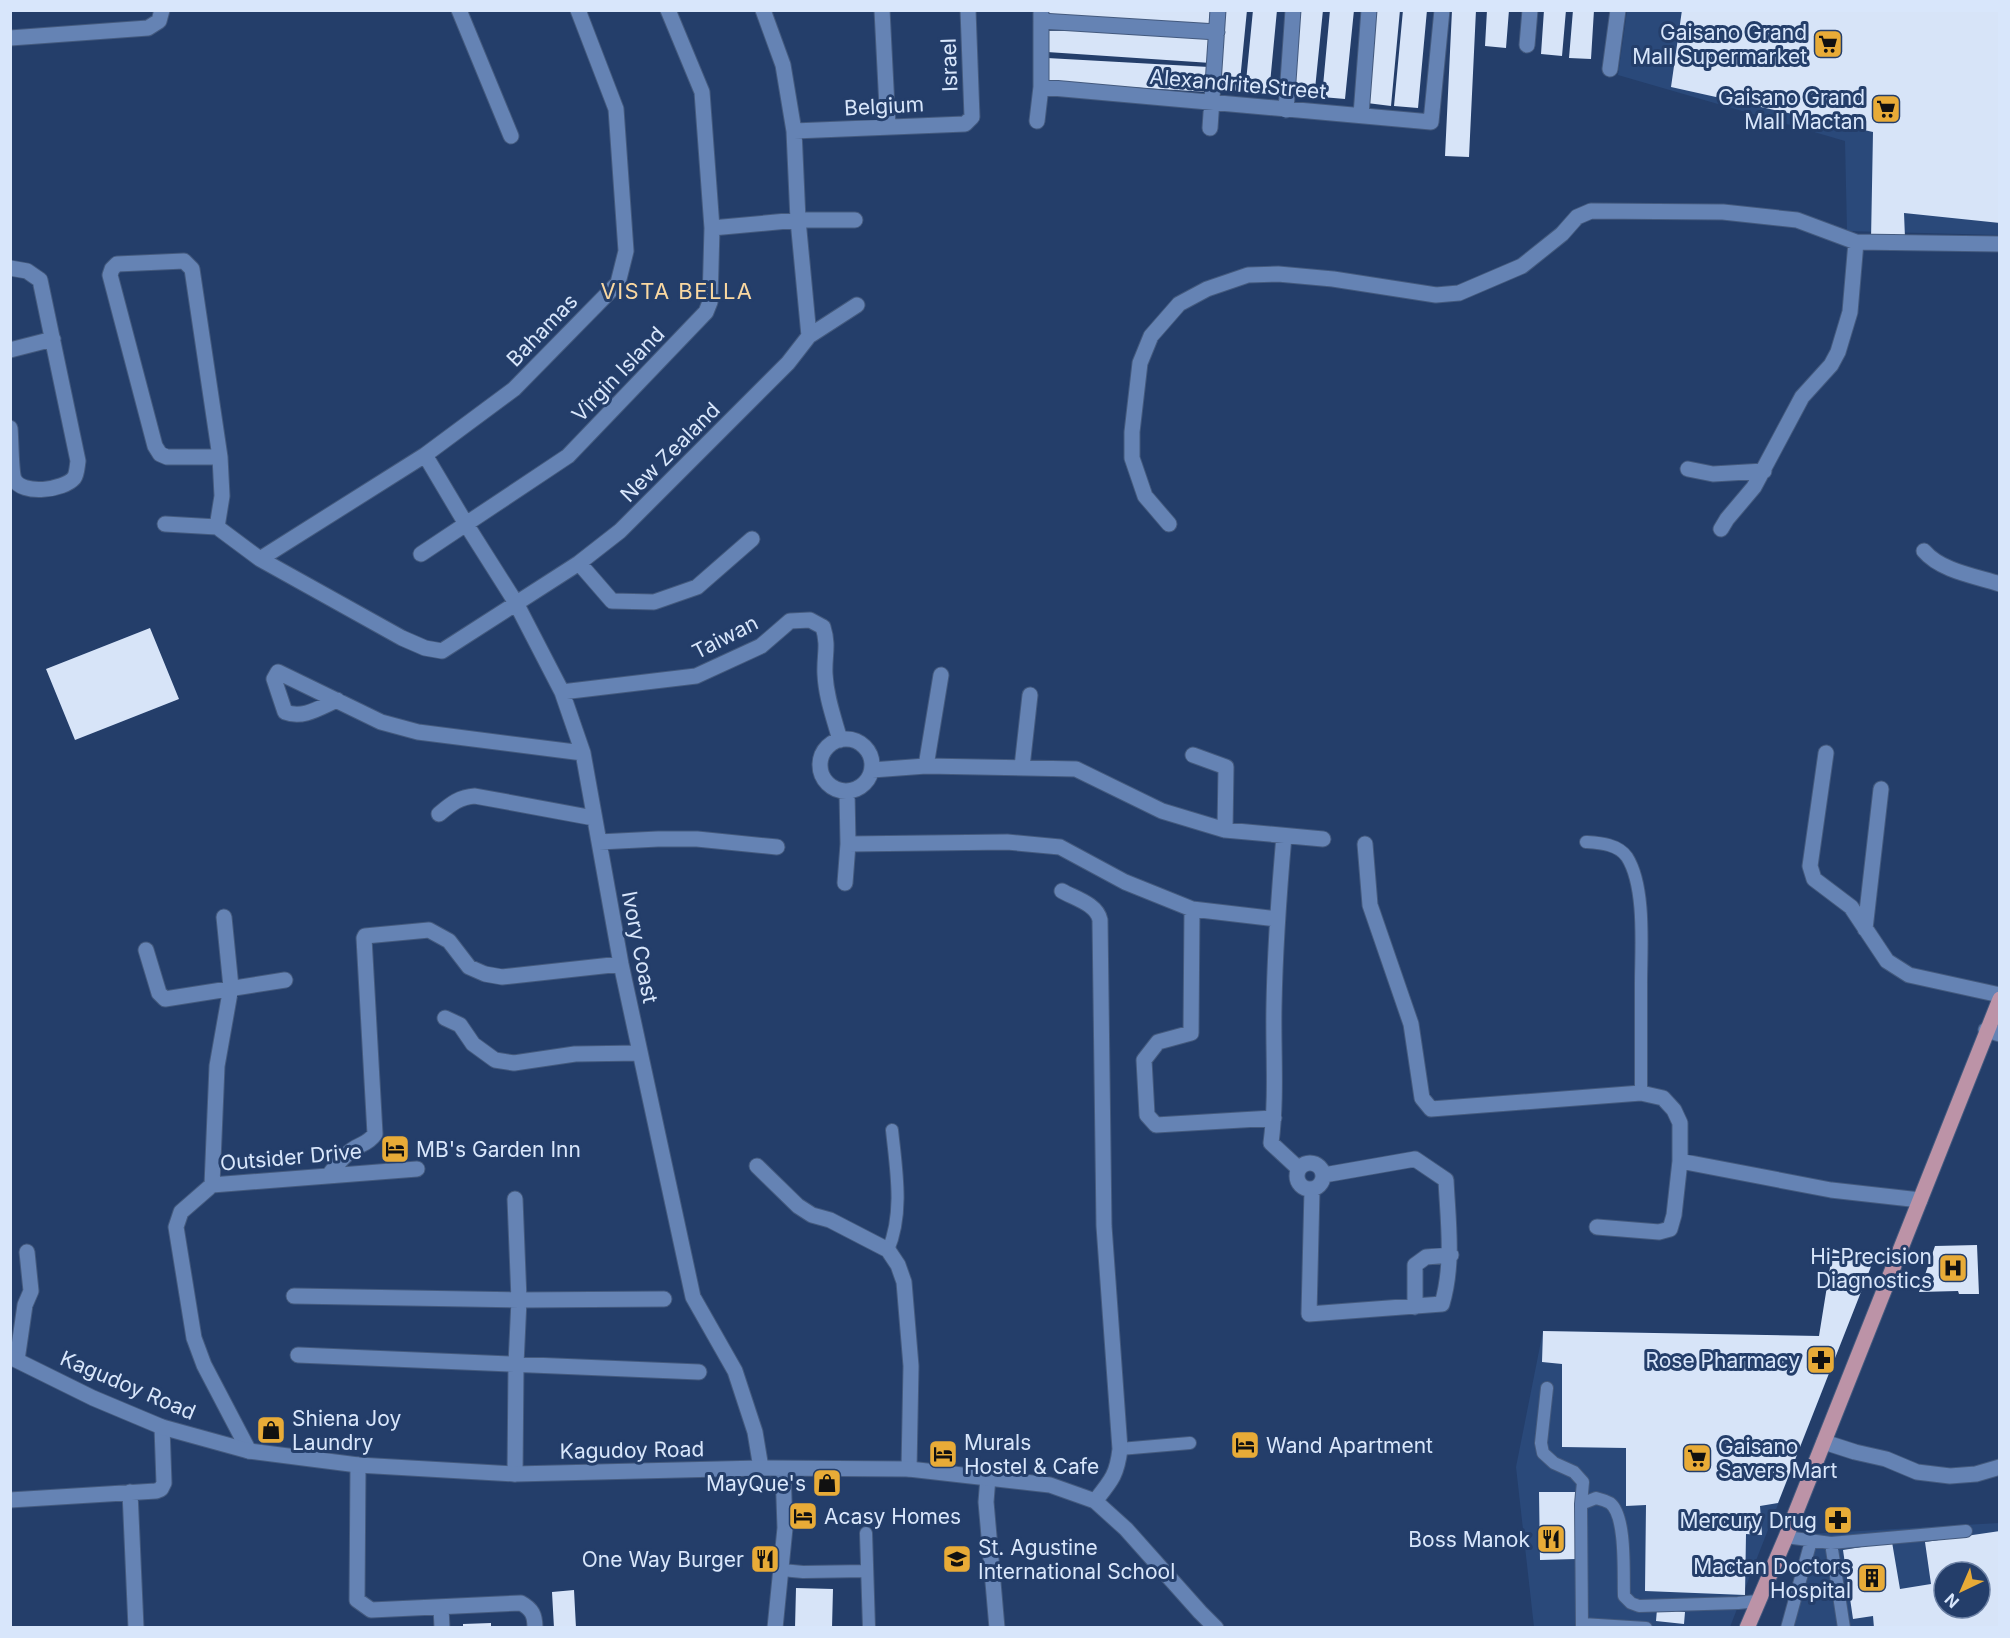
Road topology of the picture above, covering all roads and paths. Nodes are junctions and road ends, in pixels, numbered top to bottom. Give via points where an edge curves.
1 (162, 10) edge
2 (459, 10) edge
3 (578, 10) edge
4 (668, 10) edge
5 (763, 10) edge
6 (882, 10) edge
7 (968, 10) edge
8 (1218, 10) edge
9 (1293, 10) edge
10 (1369, 10) edge
11 (1442, 10) edge
12 (1530, 10) edge
13 (1618, 10) edge
14 (1041, 16) edge
15 (1216, 32) junction
16 (10, 38) edge
17 (1527, 45) dead end
18 (1610, 69) dead end
19 (1041, 87) junction
20 (1213, 104) junction
21 (1286, 110) junction
22 (1361, 115) junction
23 (972, 117) joint
24 (1037, 121) dead end
25 (888, 127) junction
26 (1210, 128) dead end
27 (795, 131) junction
28 (511, 136) dead end
29 (798, 220) junction
30 (855, 220) dead end
31 (712, 228) junction
32 (1856, 242) junction
33 (2000, 244) edge
34 (10, 268) edge
35 (857, 305) dead end
36 (809, 336) junction
37 (53, 339) junction
38 (10, 350) edge
39 (10, 428) edge
40 (425, 454) junction
41 (220, 457) junction
42 (1688, 469) dead end
43 (1764, 471) junction
44 (165, 524) dead end
45 (466, 524) junction
46 (1169, 524) dead end
47 (217, 527) junction
48 (1721, 529) dead end
49 (752, 539) dead end
50 (1924, 551) dead end
51 (421, 554) dead end
52 (260, 559) junction
53 (579, 563) junction
54 (2000, 584) edge
55 (516, 603) junction
56 (941, 675) dead end
57 (562, 692) junction
58 (1030, 695) dead end
59 (337, 700) dead end
60 (840, 740) junction
61 (583, 753) junction
62 (1826, 753) dead end
63 (1193, 755) dead end
64 (926, 766) junction
65 (1022, 767) junction
66 (872, 770) junction
67 (1881, 789) dead end
68 (847, 792) junction
69 (439, 814) dead end
70 (594, 818) junction
71 (1225, 830) junction
72 (1284, 837) junction
73 (1323, 839) dead end
74 (598, 842) junction
75 (1586, 842) dead end
76 (848, 844) junction
77 (1365, 844) dead end
78 (777, 847) dead end
79 (845, 883) dead end
80 (1062, 891) dead end
81 (1192, 909) junction
82 (224, 917) dead end
83 (1277, 919) junction
84 (1865, 929) junction
85 (146, 950) dead end
86 (621, 964) junction
87 (285, 980) dead end
88 (231, 987) junction
89 (2000, 997) edge
90 (444, 1018) dead end
91 (1993, 1032) edge
92 (640, 1053) junction
93 (1641, 1093) junction
94 (1274, 1118) junction
95 (892, 1130) dead end
96 (1680, 1161) junction
97 (757, 1166) dead end
98 (1298, 1168) junction
99 (417, 1169) dead end
100 (329, 1175) junction
101 (1324, 1175) junction
102 (212, 1185) junction
103 (1312, 1190) junction
104 (515, 1199) dead end
105 (1920, 1200) junction
106 (1597, 1227) dead end
107 (888, 1250) junction
108 (27, 1252) dead end
109 (1450, 1255) junction
110 (294, 1296) dead end
111 (664, 1299) dead end
112 (519, 1300) junction
113 (1415, 1307) junction
114 (297, 1355) dead end
115 (14, 1359) edge
116 (516, 1364) junction
117 (699, 1372) dead end
118 (1547, 1388) dead end
119 (162, 1427) junction
120 (1824, 1442) junction
121 (1190, 1443) dead end
122 (1120, 1449) junction
123 (249, 1451) junction
124 (357, 1465) junction
125 (2000, 1467) edge
126 (761, 1468) junction
127 (909, 1469) junction
128 (783, 1470) junction
129 (515, 1474) junction
130 (988, 1477) junction
131 (130, 1492) junction
132 (10, 1500) edge
133 (1095, 1501) junction
134 (1581, 1504) junction
135 (1966, 1531) dead end
136 (866, 1533) dead end
137 (1786, 1537) junction
138 (1811, 1541) junction
139 (1831, 1543) junction
140 (782, 1570) junction
141 (866, 1571) junction
142 (1757, 1601) junction
143 (1639, 1606) junction
144 (441, 1607) junction
145 (1582, 1626) edge
146 (136, 1628) edge
147 (442, 1628) edge
148 (535, 1628) edge
149 (775, 1628) edge
150 (869, 1628) edge
151 (997, 1628) edge
152 (1216, 1628) edge
153 (1646, 1628) edge
154 (1747, 1628) edge
155 (1787, 1628) edge
156 (1844, 1628) edge

1 - 16 street via 159,21 148,28
2 - 28 street
3 - 40 street, Bahamas via 616,109 626,251 618,283 514,389
4 - 31 street, Virgin Island via 702,92
5 - 27 street via 783,65
6 - 25 street
7 - 23 street, Israel
8 - 15 street
9 - 21 street
10 - 22 street
11 - 22 street, Alexandrite Street via 1431,122
12 - 17 street
13 - 18 street
14 - 15 street
14 - 19 street
15 - 20 street
19 - 20 street, Alexandrite Street
19 - 24 street
20 - 21 street, Alexandrite Street
20 - 26 street
21 - 22 street, Alexandrite Street
23 - 25 street, Belgium via 966,124
25 - 27 street, Belgium
27 - 29 street
29 - 30 street
29 - 31 street
29 - 36 street
31 - 45 street, Virgin Island via 710,302 699,320 568,456
32 - 33 street
32 - 43 street via 1850,312 1838,352 1802,397
32 - 46 street via 1797,220 1723,212 1591,211 1577,217 1522,266 1459,293 1436,295 1278,274 1248,275 1207,289 1179,304 1151,336 1140,363 1132,458 1145,496
34 - 37 street via 27,270 40,280
35 - 36 street, New Zealand
36 - 53 street, New Zealand via 788,363 620,531
37 - 38 street
37 - 39 street via 78,460 76,476 55,488 21,486 14,479
40 - 45 street, Ivory Coast
40 - 52 street, Bahamas
41 - 41 street via 192,269 184,261 117,264 110,275 155,446 167,457
41 - 47 street via 222,496
42 - 43 street via 1713,474
43 - 48 street
44 - 47 street
45 - 51 street, Virgin Island
45 - 55 street, Ivory Coast
47 - 52 street, New Zealand
49 - 53 street via 697,587 654,602 612,601
50 - 54 street via 1941,564
52 - 55 street, New Zealand via 402,638 434,650 442,651
53 - 55 street, New Zealand
55 - 57 street, Ivory Coast
56 - 64 street
57 - 60 street, Taiwan via 696,676 761,646 790,621 810,620 823,627 827,641 827,694
57 - 61 street, Ivory Coast
58 - 65 street
59 - 61 street via 381,722 418,732
60 - 66 street via 857,741 864,746 873,762
60 - 68 street via 832,743 822,756 821,773 831,787
61 - 70 street, Ivory Coast
62 - 84 street via 1810,866 1814,879 1851,907
63 - 71 street via 1226,767
64 - 65 street
64 - 66 street
65 - 71 street via 1076,769 1162,811
66 - 68 street via 864,785
67 - 84 street
68 - 76 street
69 - 70 street via 464,796 475,796
70 - 74 street, Ivory Coast
71 - 72 street
72 - 73 street
72 - 83 street
74 - 78 street via 697,839
74 - 86 street, Ivory Coast
75 - 93 lane via 1618,849 1627,857 1635,879 1641,912
76 - 79 street
76 - 81 street via 1007,842 1060,847 1125,882
77 - 93 street via 1371,905 1411,1024 1422,1098 1431,1109
80 - 122 street via 1092,907 1100,920 1104,1226
81 - 83 street
81 - 94 street via 1191,1033 1158,1042 1144,1060 1147,1115 1156,1125
82 - 88 street
83 - 94 street
84 - 89 street via 1887,961 1910,975
85 - 88 street via 159,993 165,999
86 - 92 street, Ivory Coast
86 - 100 street via 502,977 469,967 449,941 429,930 365,936 375,1134 341,1159
87 - 88 street
88 - 102 street via 217,1066
89 - 91 main road
90 - 92 street via 460,1025 473,1044 495,1060 513,1063 575,1054
91 - 105 main road
92 - 126 street, Ivory Coast via 693,1297 735,1371 755,1432
93 - 96 street via 1663,1098 1674,1110 1680,1123
94 - 98 street via 1271,1143
95 - 107 lane via 898,1187 894,1235
96 - 105 street via 1831,1190
96 - 106 street via 1670,1229 1659,1233
97 - 107 street via 812,1215
98 - 101 street via 1308,1162 1318,1165
98 - 103 street via 1299,1184
99 - 100 street, Outsider Drive
100 - 102 street, Outsider Drive
101 - 103 street via 1321,1184
101 - 109 street via 1415,1159 1446,1180
102 - 123 street, Outsider Drive via 181,1212 176,1227 194,1338
103 - 113 street via 1309,1314
104 - 112 street
105 - 120 main road
107 - 127 street via 904,1282 911,1366
108 - 115 street via 31,1291
109 - 113 street via 1442,1304
109 - 113 street via 1426,1257 1415,1265
110 - 112 street
111 - 112 street
112 - 116 street
114 - 116 street
115 - 119 street, Kagudoy Road
116 - 117 street
116 - 129 street
118 - 134 lane via 1543,1453 1583,1482
119 - 123 street, Kagudoy Road
119 - 131 street via 162,1487 156,1491
120 - 125 street via 1917,1472 1950,1476
120 - 137 main road
121 - 122 lane
122 - 133 street via 1114,1477
123 - 124 street, Kagudoy Road
124 - 129 street, Kagudoy Road
124 - 144 street via 357,1600 371,1610
126 - 128 street, Kagudoy Road
126 - 129 street, Kagudoy Road
127 - 128 street, Kagudoy Road
127 - 130 street, Kagudoy Road
128 - 140 street
130 - 133 street, Kagudoy Road via 1050,1485
130 - 151 street via 986,1502
131 - 132 street
131 - 146 street
133 - 152 street, Kagudoy Road via 1126,1529
134 - 143 lane via 1596,1498 1611,1504 1618,1515 1624,1596
134 - 145 lane
135 - 139 lane
136 - 141 lane
137 - 138 lane
137 - 142 main road
138 - 139 lane
138 - 155 lane
139 - 156 lane
140 - 141 lane
140 - 149 street
141 - 150 lane
142 - 143 lane
142 - 154 main road
143 - 153 lane
144 - 147 street
144 - 148 street via 521,1602 535,1616
145 - 153 lane

